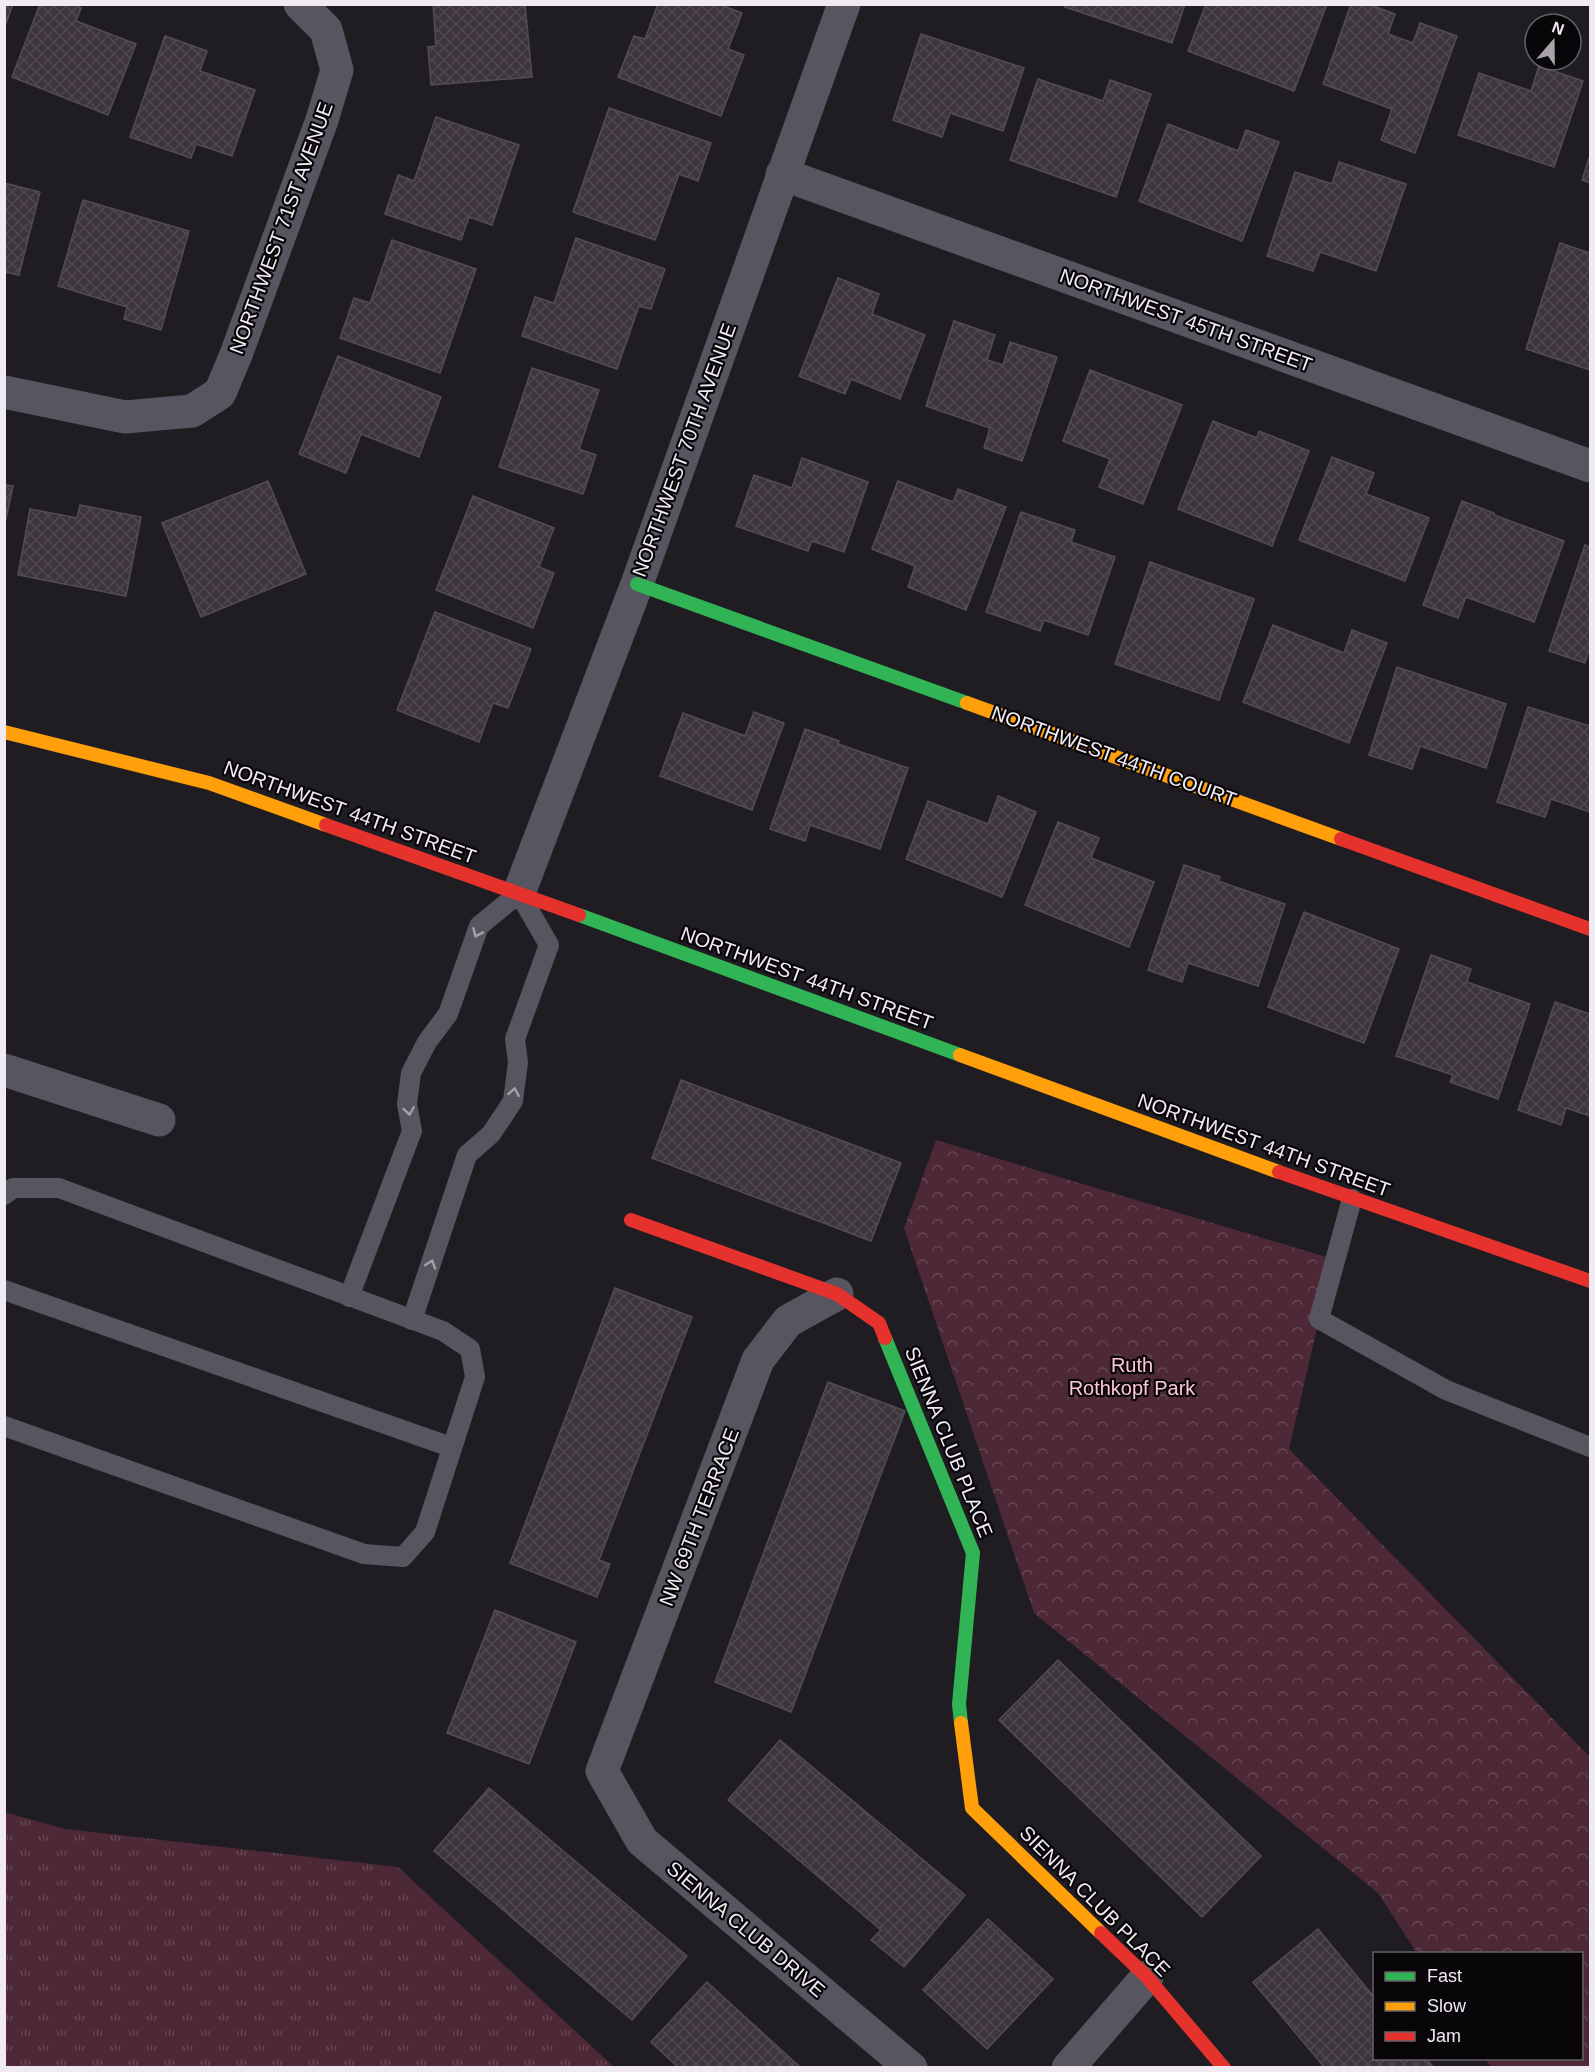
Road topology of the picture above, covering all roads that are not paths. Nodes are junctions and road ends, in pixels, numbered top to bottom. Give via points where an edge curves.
1 (300, 4) edge
2 (844, 4) edge
3 (782, 174) junction
4 (4, 392) edge
5 (1590, 466) edge
6 (637, 584) junction
7 (4, 732) edge
8 (519, 893) junction
9 (1590, 929) edge
10 (4, 1070) edge
11 (159, 1120) dead end
12 (4, 1195) edge
13 (1352, 1199) junction
14 (631, 1220) dead end
15 (1590, 1281) edge
16 (4, 1290) edge
17 (837, 1294) junction
18 (350, 1297) junction
19 (412, 1320) junction
20 (4, 1426) edge
21 (451, 1448) junction
22 (1590, 1448) edge
23 (602, 1772) joint
24 (1147, 1977) junction
25 (911, 2067) edge
26 (1068, 2067) edge
27 (1224, 2067) edge

1 - 4 street, NORTHWEST 71ST AVENUE via 326,30 337,70 220,393 192,411 125,417
2 - 3 street, NORTHWEST 70TH AVENUE
3 - 5 street, NORTHWEST 45TH STREET
3 - 6 street, NORTHWEST 70TH AVENUE
6 - 8 street, NORTHWEST 70TH AVENUE
6 - 9 street, NORTHWEST 44TH COURT
7 - 8 street, NORTHWEST 44TH STREET via 209,783
8 - 13 street, NORTHWEST 44TH STREET
8 -> 18 lane via 479,926 448,1014 411,1073 407,1104 412,1131
19 -> 8 lane via 467,1155 491,1134 513,1101 518,1062 515,1038 549,945
10 - 11 street
12 - 18 lane via 13,1188 59,1188
13 - 15 street, NORTHWEST 44TH STREET
13 - 22 lane via 1319,1319 1446,1390
14 - 17 street, SIENNA CLUB PLACE
16 - 21 lane
17 - 23 street, NW 69TH TERRACE via 788,1322 758,1360
17 - 24 street, SIENNA CLUB PLACE via 879,1323 973,1553 959,1704 972,1808
18 - 19 lane
19 - 21 lane via 443,1331 470,1348 475,1377
20 - 21 lane via 364,1554 403,1557 425,1532
23 - 25 street, SIENNA CLUB DRIVE via 642,1841
24 - 26 street
24 - 27 street, SIENNA CLUB PLACE

